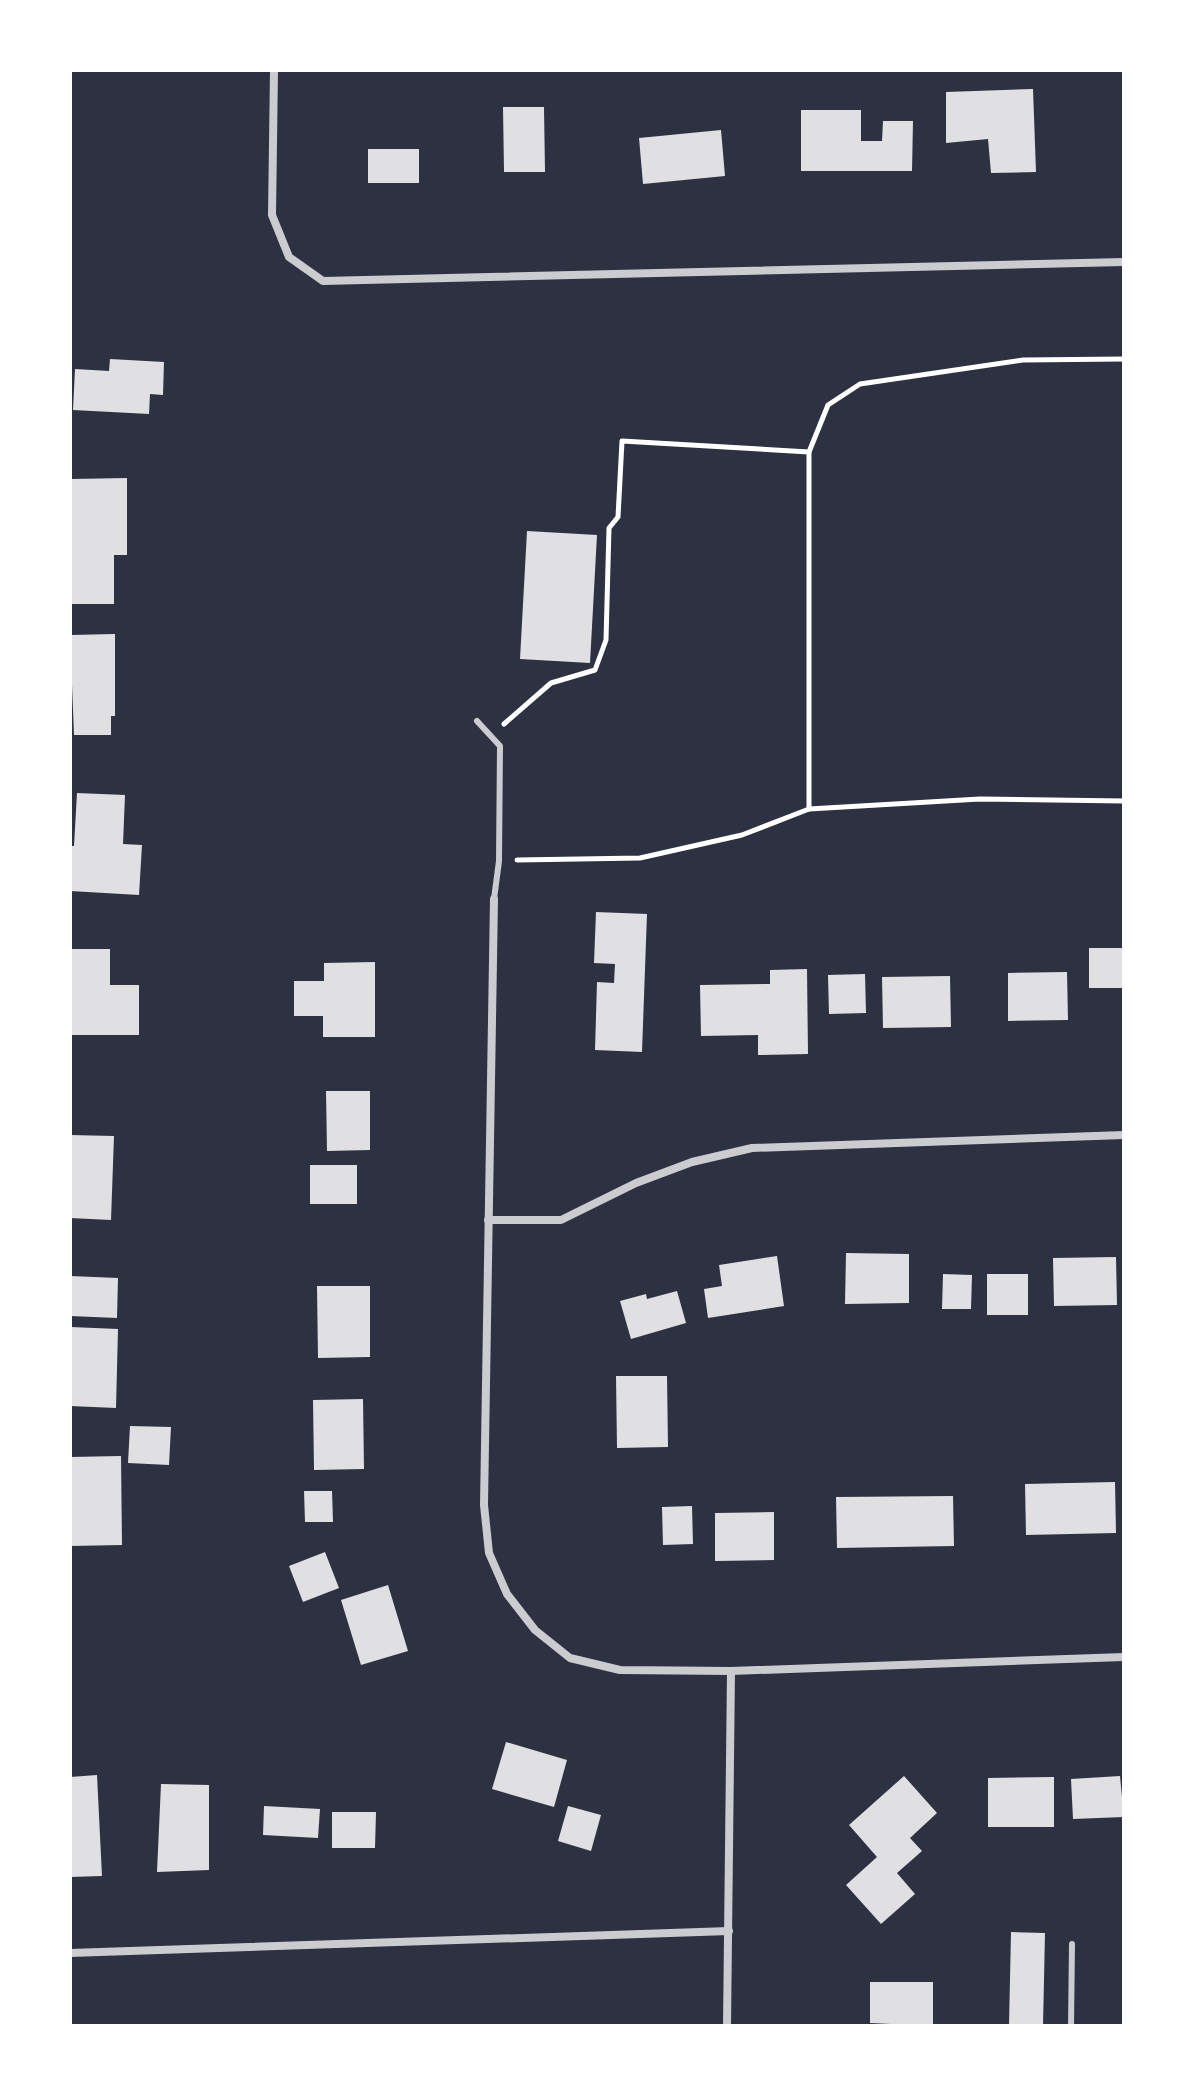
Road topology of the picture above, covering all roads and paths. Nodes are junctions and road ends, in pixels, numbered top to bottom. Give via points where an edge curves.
1 (274, 70) edge
2 (1124, 262) edge
3 (1124, 359) edge
4 (809, 452) junction
5 (477, 721) dead end
6 (491, 735) junction
7 (1124, 801) edge
8 (809, 809) junction
9 (499, 861) junction
10 (494, 899) joint
11 (1124, 1135) edge
12 (488, 1220) junction
13 (1124, 1657) edge
14 (731, 1671) junction
15 (729, 1931) junction
16 (1072, 1944) dead end
17 (70, 1953) edge
18 (727, 2026) edge
19 (1071, 2026) edge

1 - 2 street via 272,215 289,257 323,281
3 - 4 path via 1023,360 860,384 828,405
4 - 6 path via 622,441 618,517 609,528 606,640 595,670 551,683
4 - 8 path
5 - 6 lane
6 - 9 lane via 500,746
7 - 8 path via 980,799
8 - 9 path via 742,835 640,858
9 - 10 lane
10 - 12 street
11 - 12 street via 752,1148 664,1172 561,1220
12 - 14 street via 484,1505 489,1553 507,1594 535,1630 570,1658 620,1670
13 - 14 street
14 - 15 street
15 - 17 street
15 - 18 street
16 - 19 lane

